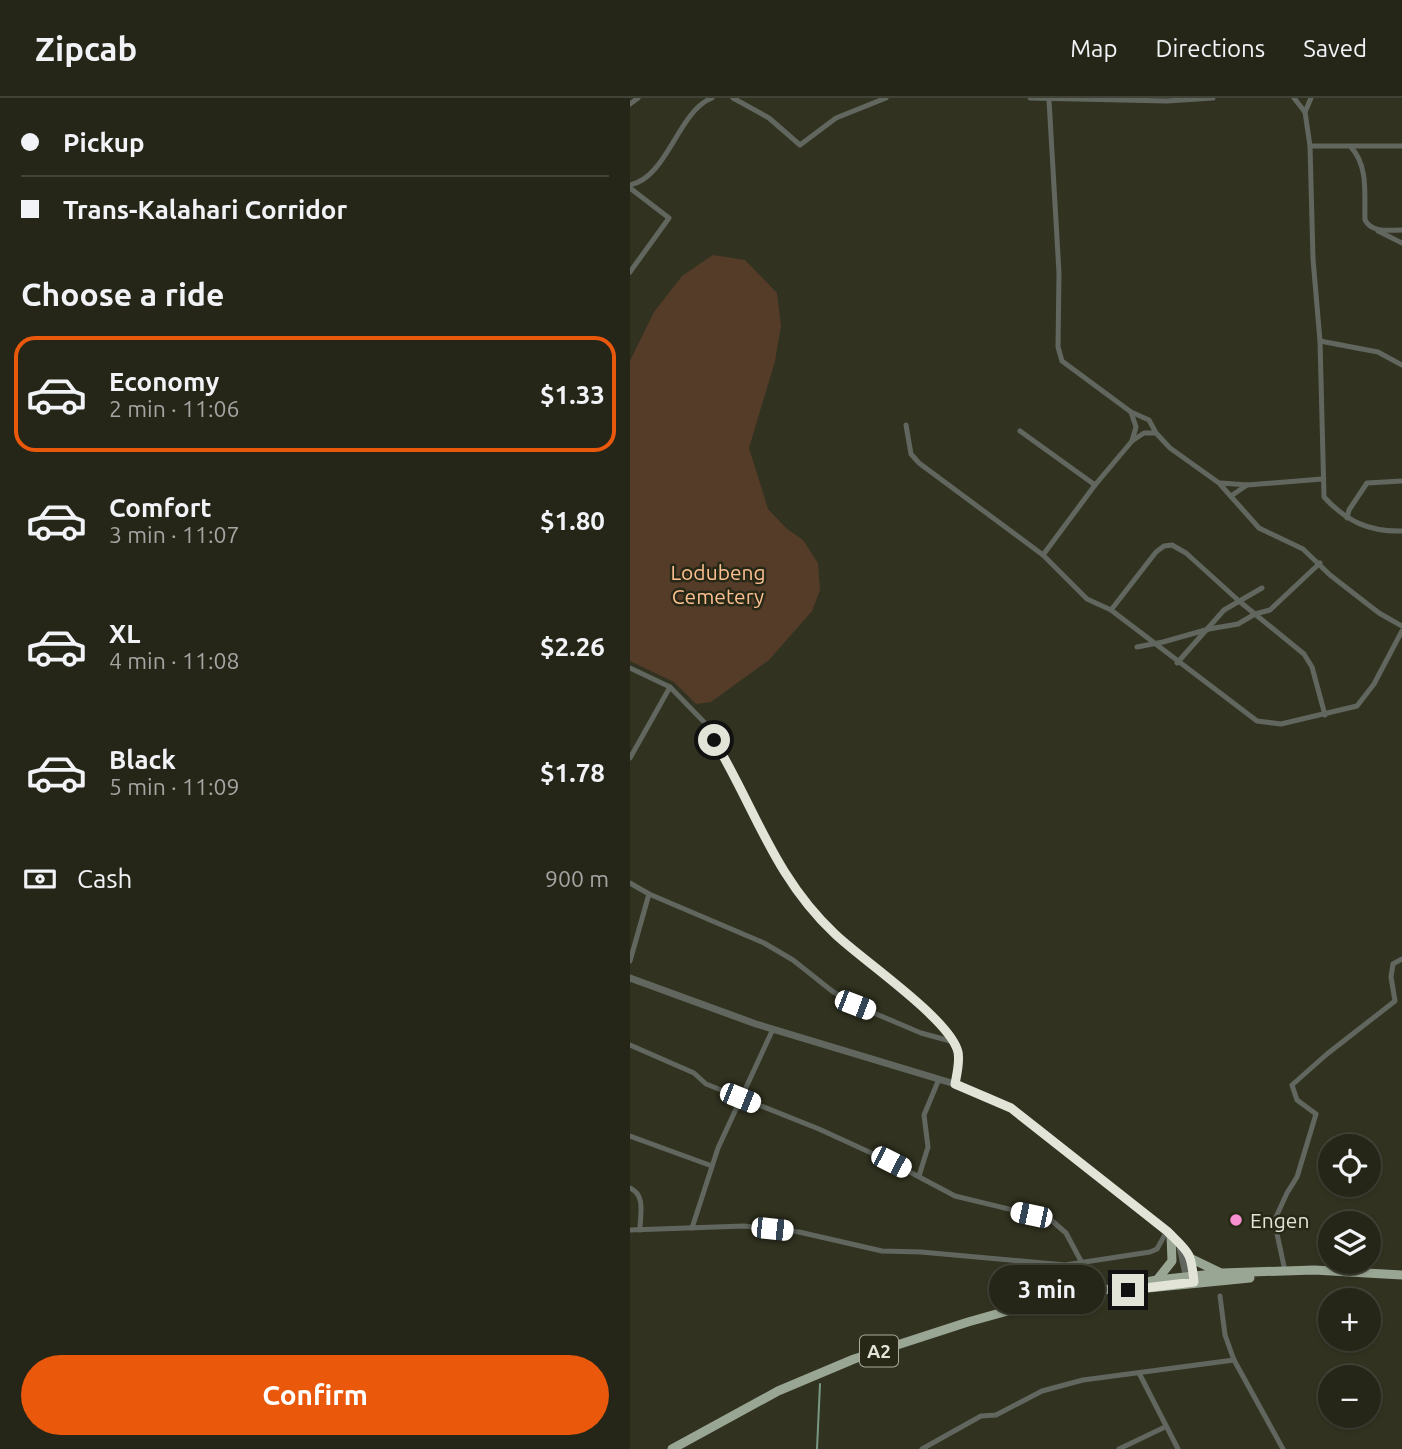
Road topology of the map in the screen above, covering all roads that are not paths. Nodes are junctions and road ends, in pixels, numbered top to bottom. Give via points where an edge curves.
1 (638, 98) edge
2 (712, 98) edge
3 (733, 98) edge
4 (886, 98) edge
5 (1030, 98) edge
6 (1206, 98) edge
7 (1213, 98) edge
8 (1294, 98) edge
9 (1311, 98) edge
10 (1049, 100) junction
11 (630, 104) edge
12 (1305, 112) junction
13 (1310, 146) junction
14 (1402, 146) edge
15 (1351, 148) junction
16 (630, 186) edge
17 (1376, 230) junction
18 (1402, 230) edge
19 (1402, 243) edge
20 (630, 272) edge
21 (1320, 341) junction
22 (1402, 365) edge
23 (1132, 412) junction
24 (906, 425) dead end
25 (1020, 431) dead end
26 (1156, 433) junction
27 (1132, 441) junction
28 (1322, 479) junction
29 (1402, 481) edge
30 (1219, 483) junction
31 (1095, 485) junction
32 (1247, 485) junction
33 (1231, 496) junction
34 (1347, 518) junction
35 (1402, 531) edge
36 (1043, 555) junction
37 (1320, 563) junction
38 (1262, 587) dead end
39 (1239, 601) junction
40 (1111, 610) junction
41 (1255, 614) junction
42 (1209, 629) junction
43 (1402, 629) edge
44 (1154, 644) junction
45 (1138, 646) dead end
46 (1177, 663) junction
47 (630, 668) edge
48 (670, 687) junction
49 (1325, 715) junction
50 (630, 758) edge
51 (630, 883) edge
52 (649, 894) junction
53 (1402, 959) edge
54 (630, 961) edge
55 (630, 978) edge
56 (774, 1029) junction
57 (954, 1042) junction
58 (630, 1045) edge
59 (939, 1079) junction
60 (955, 1084) junction
61 (740, 1098) junction
62 (630, 1136) edge
63 (712, 1166) junction
64 (919, 1176) junction
65 (630, 1188) edge
66 (692, 1228) junction
67 (630, 1230) edge
68 (640, 1230) junction
69 (1172, 1235) junction
70 (1192, 1259) junction
71 (1082, 1263) junction
72 (1285, 1271) junction
73 (1318, 1272) edge
74 (1222, 1273) junction
75 (1332, 1274) edge
76 (1379, 1274) edge
77 (1402, 1275) edge
78 (1157, 1280) junction
79 (1190, 1280) junction
80 (1100, 1291) junction
81 (1220, 1296) dead end
82 (1234, 1360) junction
83 (1139, 1373) junction
84 (1165, 1427) junction
85 (933, 1446) edge
86 (672, 1449) edge
87 (922, 1449) edge
88 (1119, 1449) edge
89 (1178, 1449) edge
90 (1283, 1449) edge

1 - 11 street
2 - 16 street via 690,118 649,176
3 - 4 street via 769,118 800,145 836,118
5 - 10 street
6 - 7 street
6 - 10 street
8 - 12 street
9 - 12 street
10 - 23 street via 1059,273 1058,347 1062,361 1071,369
12 - 13 street
13 - 15 street
13 - 21 street
14 - 15 street
15 - 17 street via 1363,170 1365,220
16 - 20 street via 670,218
17 - 18 street
17 - 19 street
21 - 22 street via 1378,352
21 - 28 street
23 - 26 street via 1149,420
23 - 27 street via 1136,426
24 - 36 street via 911,454 919,463
25 - 31 street
26 - 27 street via 1144,433
26 - 30 street
27 - 31 street
28 - 32 street
28 - 34 street via 1324,497
29 - 34 street via 1367,483
30 - 32 street
30 - 33 street
31 - 36 street
32 - 33 street
33 - 37 street via 1259,528 1303,549
34 - 35 street via 1365,528
36 - 40 street via 1087,598
37 - 41 street via 1270,610
37 - 43 street
38 - 39 street
39 - 40 street via 1172,545 1152,557
39 - 41 street
39 - 42 street via 1224,610
40 - 44 street
41 - 42 street via 1238,624
41 - 49 street via 1309,660
42 - 44 street
42 - 46 street
43 - 49 street via 1374,684 1357,706
44 - 45 street
44 - 46 street
46 - 49 street via 1257,721 1281,724
47 - 48 street
48 - 50 street
48 - 57 street via 707,727 772,854 804,900
51 - 52 street
52 - 54 street
52 - 57 street via 764,943 855,1005
53 - 72 street via 1393,964 1395,1001 1292,1085 1297,1100 1316,1114 1297,1177 1276,1217
55 - 56 street
56 - 59 street
56 - 61 street
57 - 60 street via 959,1058
58 - 61 street
59 - 60 street
59 - 64 street via 924,1115 928,1147
60 - 69 street via 1011,1108
61 - 63 street
61 - 64 street
62 - 63 street
63 - 66 street
64 - 71 street via 955,1196 1050,1219 1066,1233
65 - 68 street via 640,1197
66 - 68 street
66 - 71 street via 744,1226 799,1232 882,1251
67 - 68 street
69 - 70 street
69 - 71 street via 1150,1252
69 - 78 highway via 1172,1261
69 - 79 street via 1182,1250
70 - 74 highway
70 - 79 street
72 - 73 highway, A2
72 - 74 highway, A2
74 - 79 highway, A2
75 - 79 highway, A2
76 - 77 highway, A2
78 - 79 highway, A2
78 - 80 highway, A2
79 - 80 highway, A2
80 - 86 highway, A2 via 1036,1303 854,1359 778,1391
81 - 82 street
82 - 83 street
82 - 90 street
83 - 84 street
83 - 85 street via 1042,1391 996,1415 981,1416
84 - 88 street
84 - 89 street
85 - 87 street

